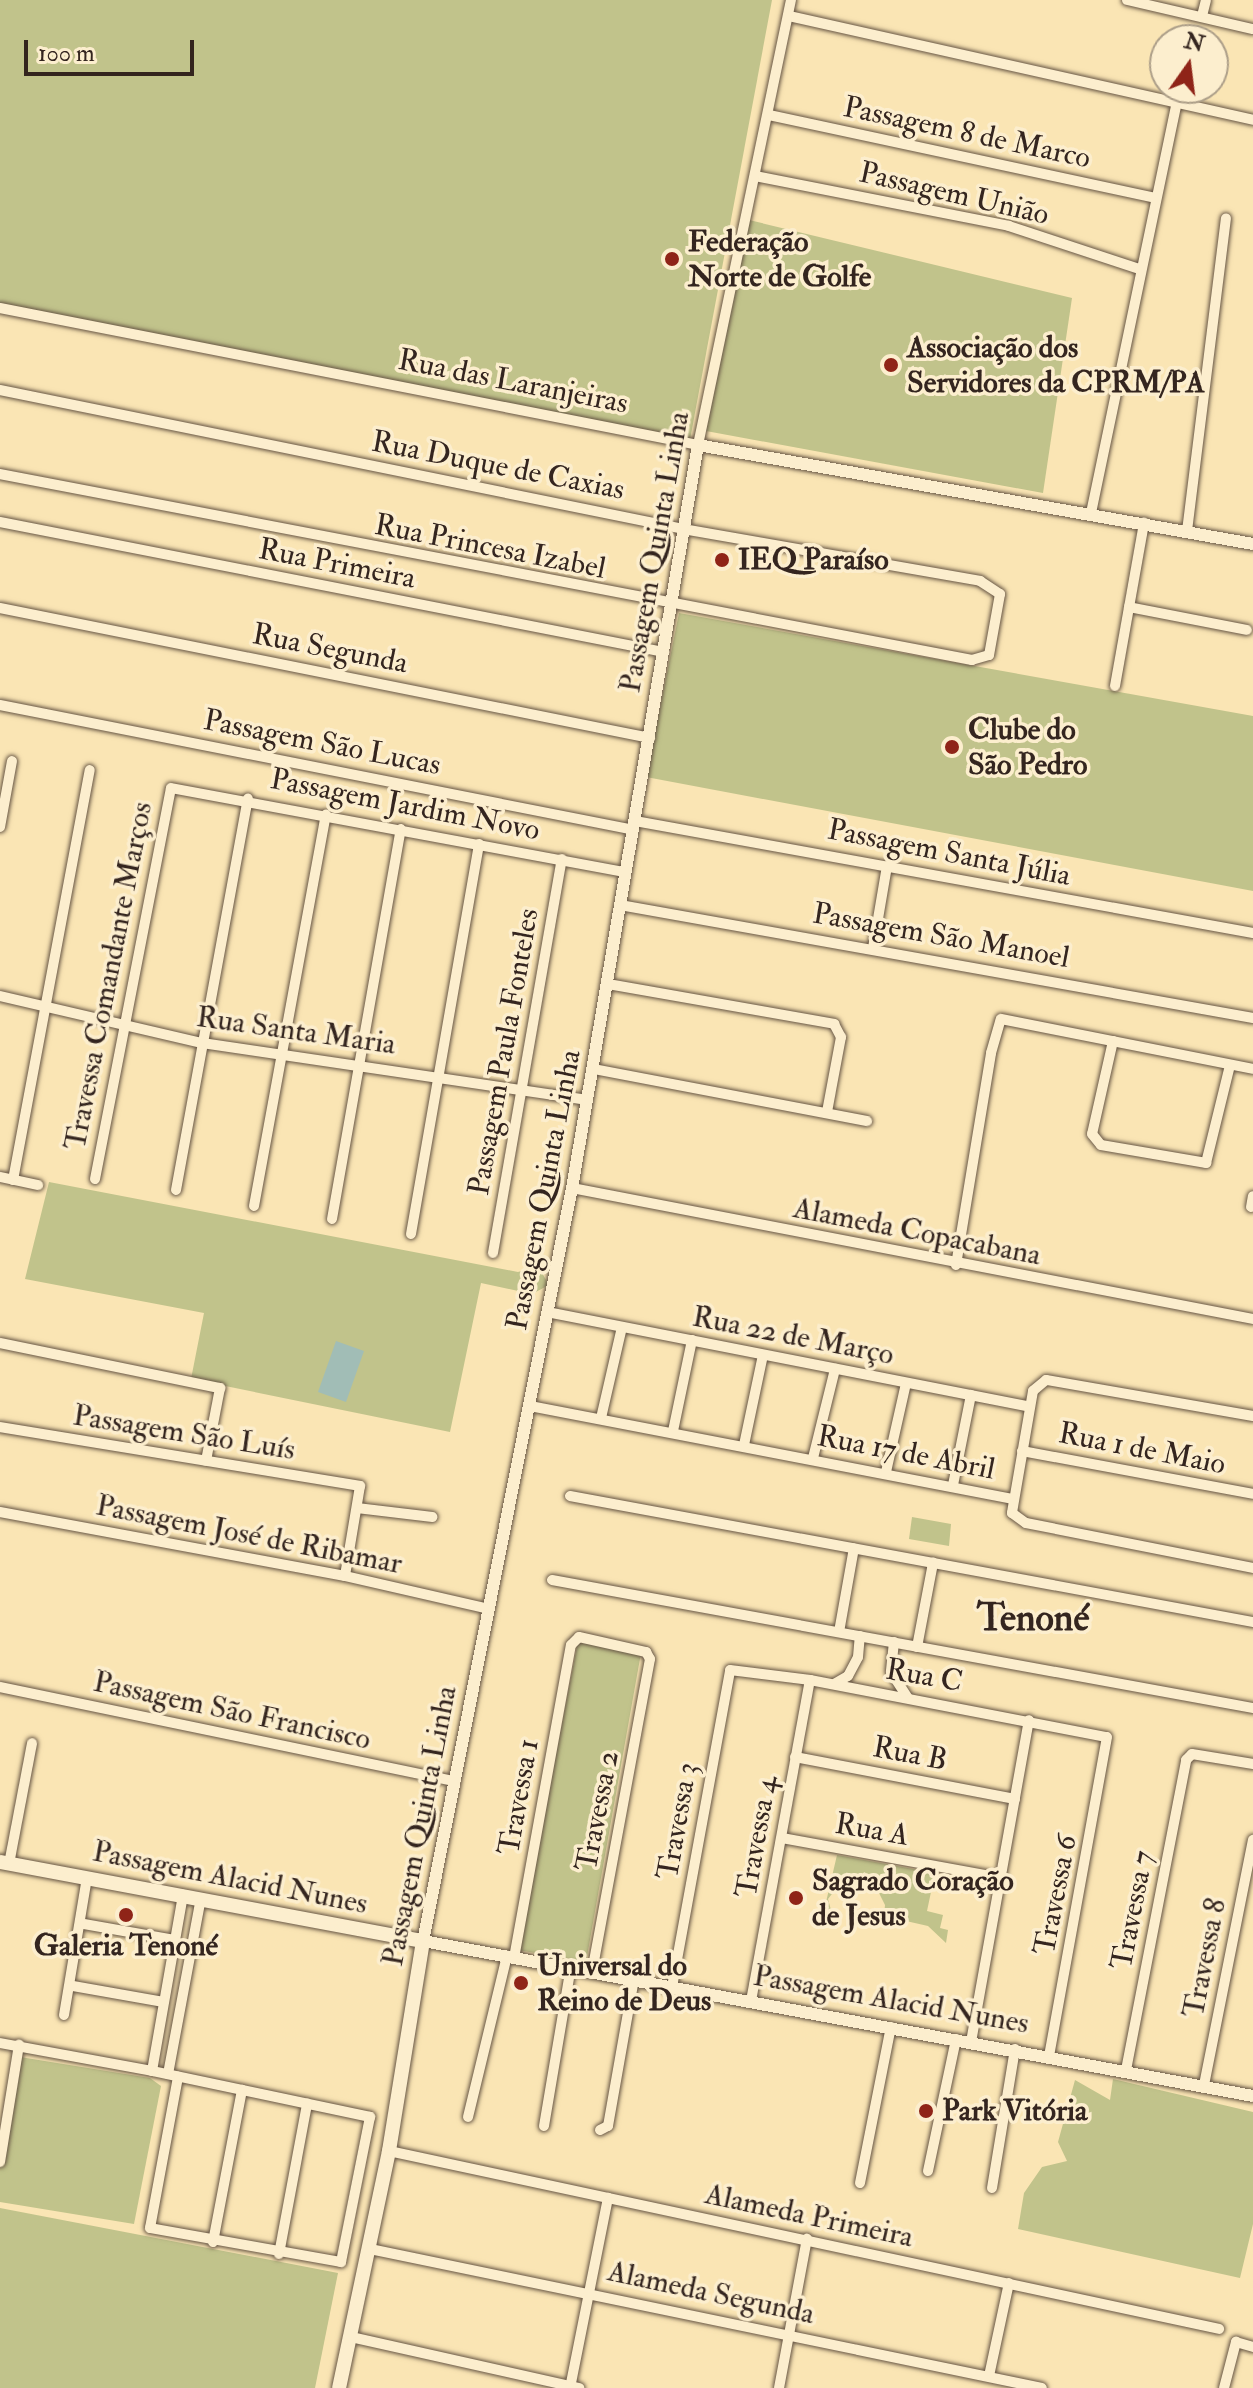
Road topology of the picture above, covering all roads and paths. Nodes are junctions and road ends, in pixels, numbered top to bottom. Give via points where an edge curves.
1 (791, 0) edge
2 (1127, 0) edge
3 (1206, 0) edge
4 (789, 16) junction
5 (1202, 16) junction
6 (1253, 29) edge
7 (1149, 97) edge
8 (1177, 104) edge
9 (1181, 104) edge
10 (769, 115) junction
11 (1253, 120) edge
12 (755, 176) junction
13 (1155, 198) junction
14 (1226, 218) dead end
15 (1139, 269) junction
16 (0, 308) edge
17 (0, 390) edge
18 (698, 445) junction
19 (0, 474) edge
20 (1091, 513) junction
21 (0, 522) edge
22 (1144, 523) junction
23 (683, 529) junction
24 (1187, 531) junction
25 (1253, 544) edge
26 (672, 606) junction
27 (1129, 607) junction
28 (0, 608) edge
29 (1247, 630) dead end
30 (664, 652) junction
31 (972, 660) joint
32 (1115, 686) dead end
33 (0, 705) edge
34 (650, 738) junction
35 (12, 761) dead end
36 (90, 770) dead end
37 (176, 787) joint
38 (248, 799) junction
39 (326, 815) junction
40 (634, 826) junction
41 (0, 827) edge
42 (401, 829) junction
43 (479, 844) junction
44 (562, 859) junction
45 (887, 866) junction
46 (625, 872) junction
47 (620, 905) junction
48 (1253, 933) edge
49 (873, 948) junction
50 (608, 984) junction
51 (0, 996) edge
52 (46, 1009) junction
53 (1253, 1018) edge
54 (124, 1026) junction
55 (1113, 1041) junction
56 (202, 1043) junction
57 (280, 1056) junction
58 (1230, 1065) junction
59 (359, 1066) junction
60 (594, 1069) junction
61 (1253, 1069) edge
62 (438, 1076) junction
63 (521, 1086) junction
64 (588, 1100) junction
65 (827, 1112) junction
66 (867, 1121) dead end
67 (0, 1177) edge
68 (95, 1179) dead end
69 (13, 1180) junction
70 (38, 1185) dead end
71 (572, 1188) junction
72 (176, 1190) dead end
73 (254, 1206) dead end
74 (332, 1219) dead end
75 (411, 1234) dead end
76 (493, 1253) dead end
77 (956, 1265) junction
78 (547, 1312) junction
79 (1253, 1319) edge
80 (622, 1327) junction
81 (692, 1340) junction
82 (0, 1343) edge
83 (763, 1355) junction
84 (835, 1369) junction
85 (906, 1383) junction
86 (971, 1395) junction
87 (530, 1406) junction
88 (1029, 1407) junction
89 (1253, 1416) edge
90 (601, 1418) junction
91 (0, 1427) edge
92 (673, 1431) junction
93 (744, 1445) junction
94 (1022, 1451) junction
95 (813, 1458) junction
96 (206, 1461) junction
97 (886, 1472) junction
98 (953, 1485) junction
99 (1253, 1494) edge
100 (570, 1496) dead end
101 (1012, 1499) junction
102 (357, 1508) junction
103 (0, 1512) edge
104 (432, 1517) dead end
105 (854, 1548) junction
106 (933, 1563) junction
107 (1253, 1568) edge
108 (345, 1576) junction
109 (552, 1580) dead end
110 (489, 1609) junction
111 (1253, 1622) edge
112 (839, 1632) junction
113 (860, 1636) junction
114 (894, 1642) junction
115 (917, 1647) junction
116 (650, 1659) joint
117 (736, 1668) joint
118 (810, 1680) junction
119 (834, 1684) junction
120 (0, 1687) edge
121 (908, 1698) junction
122 (1253, 1708) edge
123 (1029, 1720) junction
124 (32, 1743) dead end
125 (795, 1757) junction
126 (1253, 1764) edge
127 (455, 1781) junction
128 (1015, 1799) junction
129 (782, 1838) junction
130 (1253, 1840) edge
131 (5, 1863) edge
132 (87, 1877) junction
133 (1002, 1878) junction
134 (183, 1895) junction
135 (201, 1898) junction
136 (84, 1924) dead end
137 (175, 1940) junction
138 (423, 1941) junction
139 (511, 1957) junction
140 (571, 1967) junction
141 (592, 1971) junction
142 (634, 1979) junction
143 (73, 1986) dead end
144 (672, 1987) junction
145 (751, 2001) junction
146 (164, 2002) junction
147 (64, 2015) dead end
148 (891, 2027) junction
149 (956, 2039) junction
150 (971, 2042) junction
151 (0, 2043) edge
152 (19, 2045) junction
153 (1015, 2049) junction
154 (1049, 2055) junction
155 (1126, 2070) junction
156 (152, 2071) junction
157 (173, 2076) junction
158 (1204, 2085) junction
159 (242, 2090) junction
160 (1253, 2096) edge
161 (307, 2104) junction
162 (468, 2117) dead end
163 (544, 2126) dead end
164 (600, 2130) dead end
165 (389, 2151) junction
166 (0, 2162) edge
167 (928, 2171) dead end
168 (860, 2183) dead end
169 (992, 2188) dead end
170 (608, 2198) junction
171 (807, 2239) junction
172 (213, 2242) junction
173 (370, 2249) junction
174 (279, 2254) junction
175 (1009, 2283) junction
176 (591, 2291) junction
177 (1219, 2329) dead end
178 (789, 2334) junction
179 (351, 2337) junction
180 (1253, 2347) edge
181 (989, 2376) junction
182 (339, 2388) edge
183 (573, 2388) edge
184 (779, 2388) edge
185 (1042, 2388) edge
186 (1224, 2388) edge

1 - 4 street, Passagem Quinta Linha
2 - 5 street
3 - 5 street
4 - 7 street
4 - 10 street, Passagem Quinta Linha
5 - 6 street
8 - 13 street
9 - 11 street
10 - 12 street, Passagem Quinta Linha
10 - 13 street, Passagem 8 de Marco
12 - 15 street, Passagem União via 1009,226
12 - 18 street, Passagem Quinta Linha
13 - 15 street
14 - 24 street
15 - 20 street
16 - 18 street, Rua das Laranjeiras
17 - 23 street, Rua Duque de Caxias
18 - 20 street, Rua das Laranjeiras
18 - 23 street, Passagem Quinta Linha
19 - 26 street, Rua Princesa Izabel
20 - 22 street, Rua das Laranjeiras
21 - 30 street, Rua Primeira
22 - 24 street, Rua das Laranjeiras
22 - 27 street
23 - 26 street, Passagem Quinta Linha
23 - 31 street, Rua Duque de Caxias via 991,585 1000,594 991,648 989,655
24 - 25 street, Rua das Laranjeiras
26 - 30 street, Passagem Quinta Linha
26 - 31 street, Rua Princesa Izabel
27 - 29 street
27 - 32 street
28 - 34 street, Rua Segunda
30 - 34 street, Passagem Quinta Linha
33 - 40 street, Passagem São Lucas
34 - 40 street, Passagem Quinta Linha
35 - 41 street
36 - 52 street
37 - 38 street, Passagem Jardim Novo
37 - 54 street, Travessa Comandante Marços via 169,791
38 - 39 street, Passagem Jardim Novo
38 - 56 street
39 - 42 street, Passagem Jardim Novo
39 - 57 street
40 - 45 street, Passagem Santa Júlia
40 - 46 street, Passagem Quinta Linha
42 - 43 street, Passagem Jardim Novo
42 - 59 street
43 - 44 street, Passagem Jardim Novo
43 - 62 street
44 - 46 street, Passagem Jardim Novo
44 - 63 street, Passagem Paula Fonteles
45 - 48 street, Passagem Santa Júlia
45 - 49 street
46 - 47 street, Passagem Quinta Linha
47 - 49 street, Passagem São Manoel
47 - 50 street, Passagem Quinta Linha
49 - 53 street, Passagem São Manoel
50 - 60 street, Passagem Quinta Linha
50 - 65 street via 834,1024 841,1037
51 - 52 street, Rua Santa Maria
52 - 54 street, Rua Santa Maria
52 - 69 street
54 - 56 street, Rua Santa Maria
54 - 68 street, Travessa Comandante Marços
55 - 58 street
55 - 58 street via 1092,1134 1101,1145 1206,1163
55 - 77 street via 1007,1018 998,1024
56 - 57 street, Rua Santa Maria
56 - 72 street
57 - 59 street, Rua Santa Maria
57 - 73 street
58 - 61 street
59 - 62 street, Rua Santa Maria
59 - 74 street
60 - 64 street, Passagem Quinta Linha
60 - 65 street
62 - 63 street, Rua Santa Maria
62 - 75 street
63 - 64 street, Rua Santa Maria
63 - 76 street, Passagem Paula Fonteles
64 - 71 street, Passagem Quinta Linha
65 - 66 street
67 - 69 street
69 - 70 street
71 - 77 street, Alameda Copacabana
71 - 78 street, Passagem Quinta Linha
77 - 79 street, Alameda Copacabana
78 - 80 street, Rua 22 de Março
78 - 87 street, Passagem Quinta Linha
80 - 81 street, Rua 22 de Março
80 - 90 street
81 - 83 street, Rua 22 de Março
81 - 92 street
82 - 96 street via 220,1388
83 - 84 street, Rua 22 de Março
83 - 93 street
84 - 85 street, Rua 22 de Março
84 - 95 street
85 - 86 street, Rua 22 de Março
85 - 97 street
86 - 88 street, Rua 22 de Março
86 - 98 street
87 - 90 street, Rua 17 de Abril
87 - 110 street, Passagem Quinta Linha
88 - 89 street via 1033,1391 1046,1380
88 - 94 street
90 - 92 street, Rua 17 de Abril
91 - 96 street, Passagem São Luís
92 - 93 street, Rua 17 de Abril
93 - 95 street, Rua 17 de Abril
94 - 99 street, Rua 1 de Maio
94 - 101 street
95 - 97 street, Rua 17 de Abril
96 - 102 street, Passagem São Luís via 360,1486
97 - 98 street, Rua 17 de Abril
98 - 101 street, Rua 17 de Abril
100 - 105 street
101 - 107 street, Rua 17 de Abril via 1015,1520
102 - 104 street
102 - 108 street
103 - 108 street, Passagem José de Ribamar
105 - 106 street
105 - 112 street
106 - 111 street
106 - 115 street
108 - 110 street, Passagem José de Ribamar
109 - 112 street
110 - 127 street, Passagem Quinta Linha
112 - 113 street
113 - 114 street
113 - 119 street via 848,1676
114 - 115 street
114 - 121 street via 891,1672
115 - 122 street
116 - 139 street, Travessa 1 via 646,1652 579,1637 571,1645
116 - 141 street, Travessa 2
117 - 118 street, Rua C
117 - 144 street, Travessa 3 via 730,1670
118 - 119 street, Rua C
118 - 125 street, Travessa 4
119 - 121 street, Rua C
120 - 127 street, Passagem São Francisco
121 - 123 street, Rua C
123 - 128 street
123 - 154 street, Travessa 6 via 1101,1734 1109,1743
124 - 131 street
125 - 128 street, Rua B
125 - 129 street, Travessa 4
126 - 155 street, Travessa 7 via 1192,1754 1186,1760
127 - 138 street, Passagem Quinta Linha
128 - 133 street
129 - 133 street, Rua A
129 - 145 street, Travessa 4
130 - 158 street, Travessa 8
131 - 132 main road, Passagem Alacid Nunes
132 - 134 main road, Passagem Alacid Nunes
132 - 147 street
133 - 150 street
134 - 135 main road, Passagem Alacid Nunes
134 - 137 street
135 - 138 main road, Passagem Alacid Nunes
135 - 157 street
136 - 137 street
137 - 146 street
138 - 139 street, Passagem Alacid Nunes
138 - 165 main road, Passagem Quinta Linha
139 - 140 street, Passagem Alacid Nunes
139 - 162 street, Travessa 1
140 - 141 street, Passagem Alacid Nunes
140 - 163 street
141 - 142 street, Passagem Alacid Nunes
142 - 144 street, Passagem Alacid Nunes
142 - 164 street via 608,2126
143 - 146 street
144 - 145 street, Passagem Alacid Nunes
145 - 148 street, Passagem Alacid Nunes
146 - 156 street
148 - 149 street, Passagem Alacid Nunes
148 - 168 street
149 - 150 street, Passagem Alacid Nunes
149 - 167 street
150 - 153 street, Passagem Alacid Nunes
151 - 152 street
152 - 156 street
152 - 166 street
153 - 154 street, Passagem Alacid Nunes
153 - 169 street
154 - 155 street, Passagem Alacid Nunes
155 - 158 street, Passagem Alacid Nunes
156 - 157 street
157 - 159 street
157 - 172 street via 149,2225 161,2233
158 - 160 street, Passagem Alacid Nunes
159 - 161 street
159 - 172 street
161 - 174 street
161 - 174 street via 372,2121 342,2261
165 - 170 street, Alameda Primeira
165 - 173 main road, Passagem Quinta Linha
170 - 171 street, Alameda Primeira
170 - 176 street
171 - 175 street, Alameda Primeira
171 - 178 street
172 - 174 street
173 - 176 street, Alameda Segunda
173 - 179 main road, Passagem Quinta Linha
175 - 177 street, Alameda Primeira
175 - 181 street
176 - 178 street, Alameda Segunda
176 - 183 street
178 - 181 street, Alameda Segunda
178 - 184 street
179 - 182 main road, Passagem Quinta Linha
179 - 183 street
180 - 186 street via 1236,2342
181 - 185 street, Alameda Segunda

